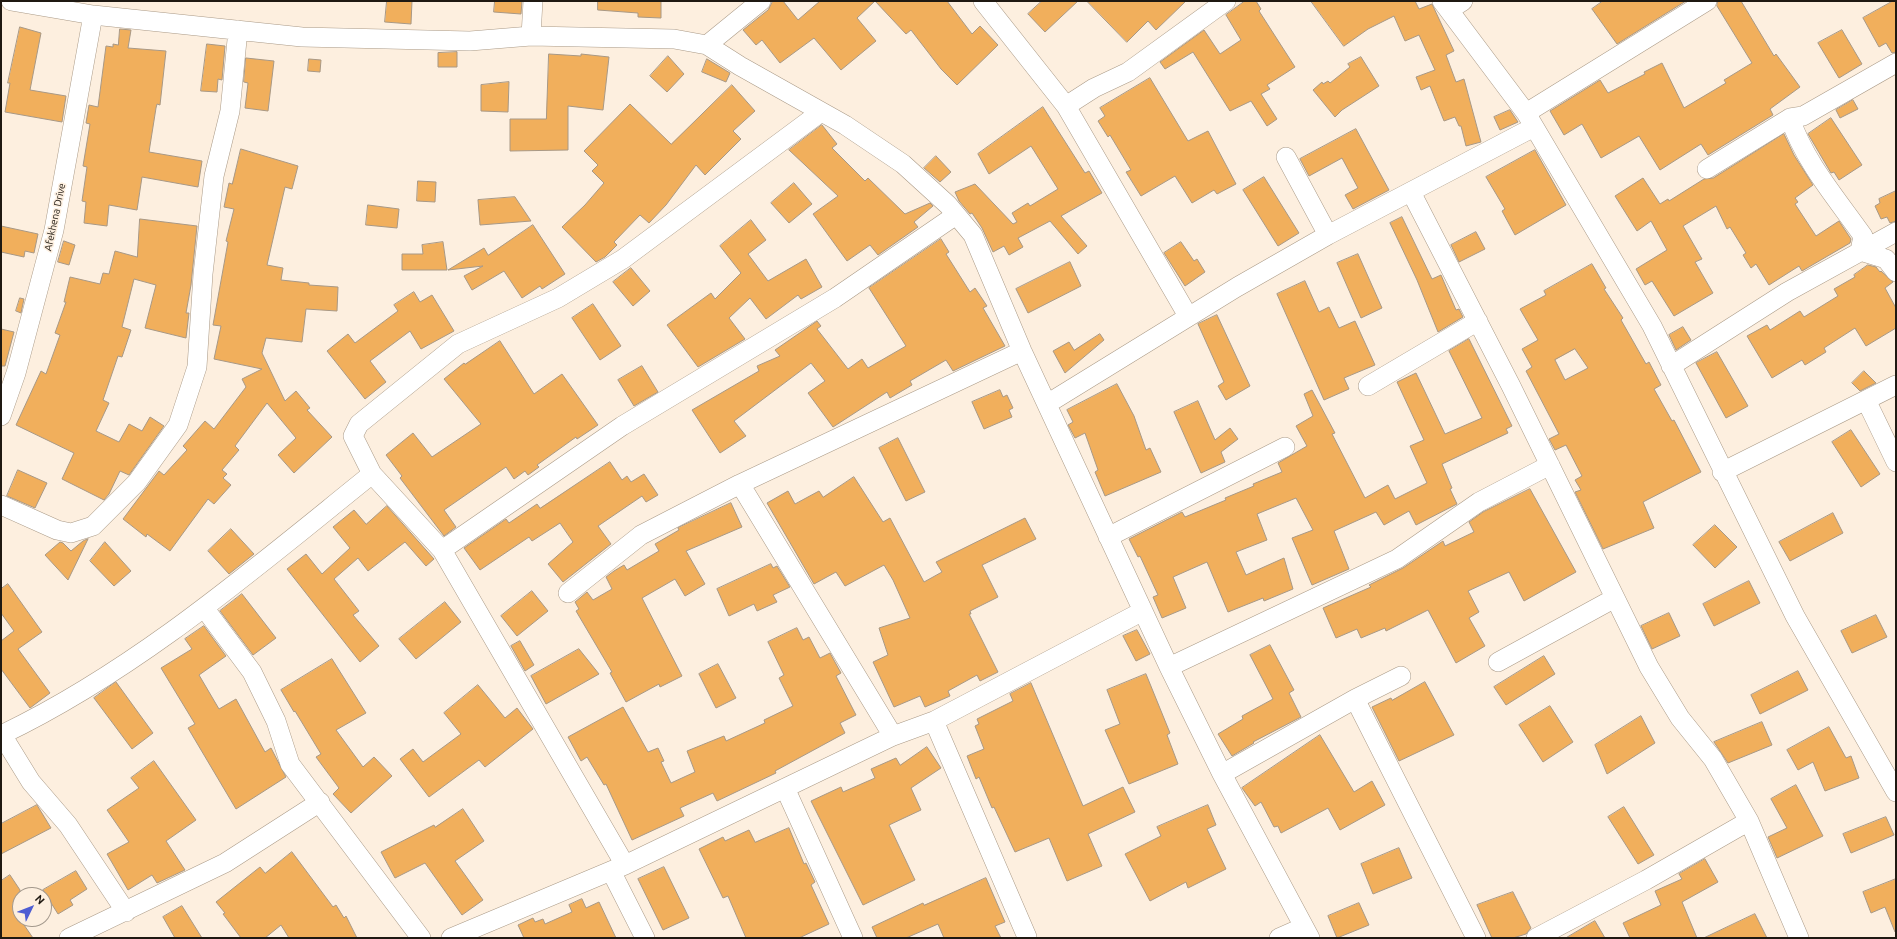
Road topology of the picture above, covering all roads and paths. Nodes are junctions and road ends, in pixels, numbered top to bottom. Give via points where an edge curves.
1 (11, 1) edge
2 (533, 1) edge
3 (761, 1) edge
4 (983, 1) edge
5 (1226, 1) edge
6 (1707, 1) edge
7 (1451, 4) edge
8 (93, 15) junction
9 (238, 30) junction
10 (531, 36) junction
11 (707, 45) junction
12 (1896, 63) edge
13 (1066, 106) junction
14 (821, 112) junction
15 (1790, 118) junction
16 (1530, 120) junction
17 (1286, 157) dead end
18 (1707, 169) dead end
19 (1411, 192) junction
20 (956, 215) junction
21 (1896, 232) edge
22 (1328, 235) junction
23 (1860, 251) junction
24 (1896, 272) edge
25 (1188, 316) junction
26 (1478, 321) junction
27 (1022, 351) junction
28 (1671, 366) junction
29 (1896, 385) edge
30 (1368, 386) dead end
31 (1866, 400) junction
32 (1047, 404) junction
33 (1, 416) edge
34 (1286, 447) dead end
35 (1896, 462) edge
36 (1550, 465) junction
37 (1722, 472) junction
38 (372, 474) junction
39 (740, 484) junction
40 (1, 505) edge
41 (1108, 537) junction
42 (442, 550) junction
43 (568, 593) dead end
44 (1615, 598) junction
45 (205, 608) junction
46 (1143, 612) junction
47 (1498, 662) dead end
48 (1169, 667) junction
49 (1401, 676) dead end
50 (1355, 700) junction
51 (934, 721) junction
52 (2, 735) edge
53 (893, 736) junction
54 (1222, 774) junction
55 (785, 788) junction
56 (1896, 792) edge
57 (320, 802) junction
58 (1748, 821) junction
59 (618, 868) junction
60 (126, 912) junction
61 (1307, 933) edge
62 (460, 937) edge
63 (1027, 937) edge
64 (69, 938) edge
65 (421, 938) edge
66 (644, 938) edge
67 (853, 938) edge
68 (1279, 938) edge
69 (1476, 938) edge
70 (1536, 938) edge
71 (1799, 938) edge

1 - 8 street
2 - 10 street
3 - 11 street
4 - 13 street
5 - 13 street via 1128,72 1094,88
6 - 16 street
7 - 16 street
8 - 9 street
8 - 33 street, Afekhena Drive via 54,230 16,373
9 - 10 street via 302,37 407,41 470,41
9 - 40 street via 230,111 214,176 203,274 197,367 178,425 137,482 93,526 71,533 57,530
10 - 11 street via 674,39
11 - 14 street
12 - 15 street via 1803,116
13 - 25 street
14 - 20 street via 880,147 903,164
14 - 38 street via 623,259 558,298 458,344 386,401 359,424 353,436
15 - 18 street
15 - 23 street via 1795,133 1824,181 1863,236
16 - 19 street
16 - 28 street via 1652,326
17 - 22 street
19 - 22 street
19 - 26 street
20 - 27 street via 973,235
20 - 42 street via 835,298 622,426
21 - 23 street
22 - 25 street
23 - 24 street via 1886,259
23 - 28 street via 1787,292
25 - 32 street
26 - 30 street
26 - 36 street
27 - 32 street
27 - 39 street
28 - 37 street
29 - 31 street
31 - 35 street
31 - 37 street
32 - 41 street
34 - 41 street
36 - 44 street
36 - 48 street via 1479,502 1397,559
37 - 56 street via 1794,616
38 - 42 street
38 - 45 street
39 - 43 street via 641,536
39 - 53 street
41 - 46 street
42 - 59 street
44 - 47 street
44 - 58 street via 1649,667 1680,718 1713,760
45 - 52 street via 76,696
45 - 57 street via 252,672 276,721 290,764
46 - 48 street
46 - 51 street
48 - 54 street
49 - 50 street
50 - 54 street
50 - 69 street
51 - 53 street
51 - 63 street
52 - 60 street via 31,782 68,825
53 - 55 street
54 - 61 street
55 - 59 street
55 - 67 street
57 - 60 street via 226,863
57 - 65 street
58 - 70 street via 1639,884
58 - 71 street
59 - 62 street
59 - 66 street
60 - 64 street
61 - 68 street

